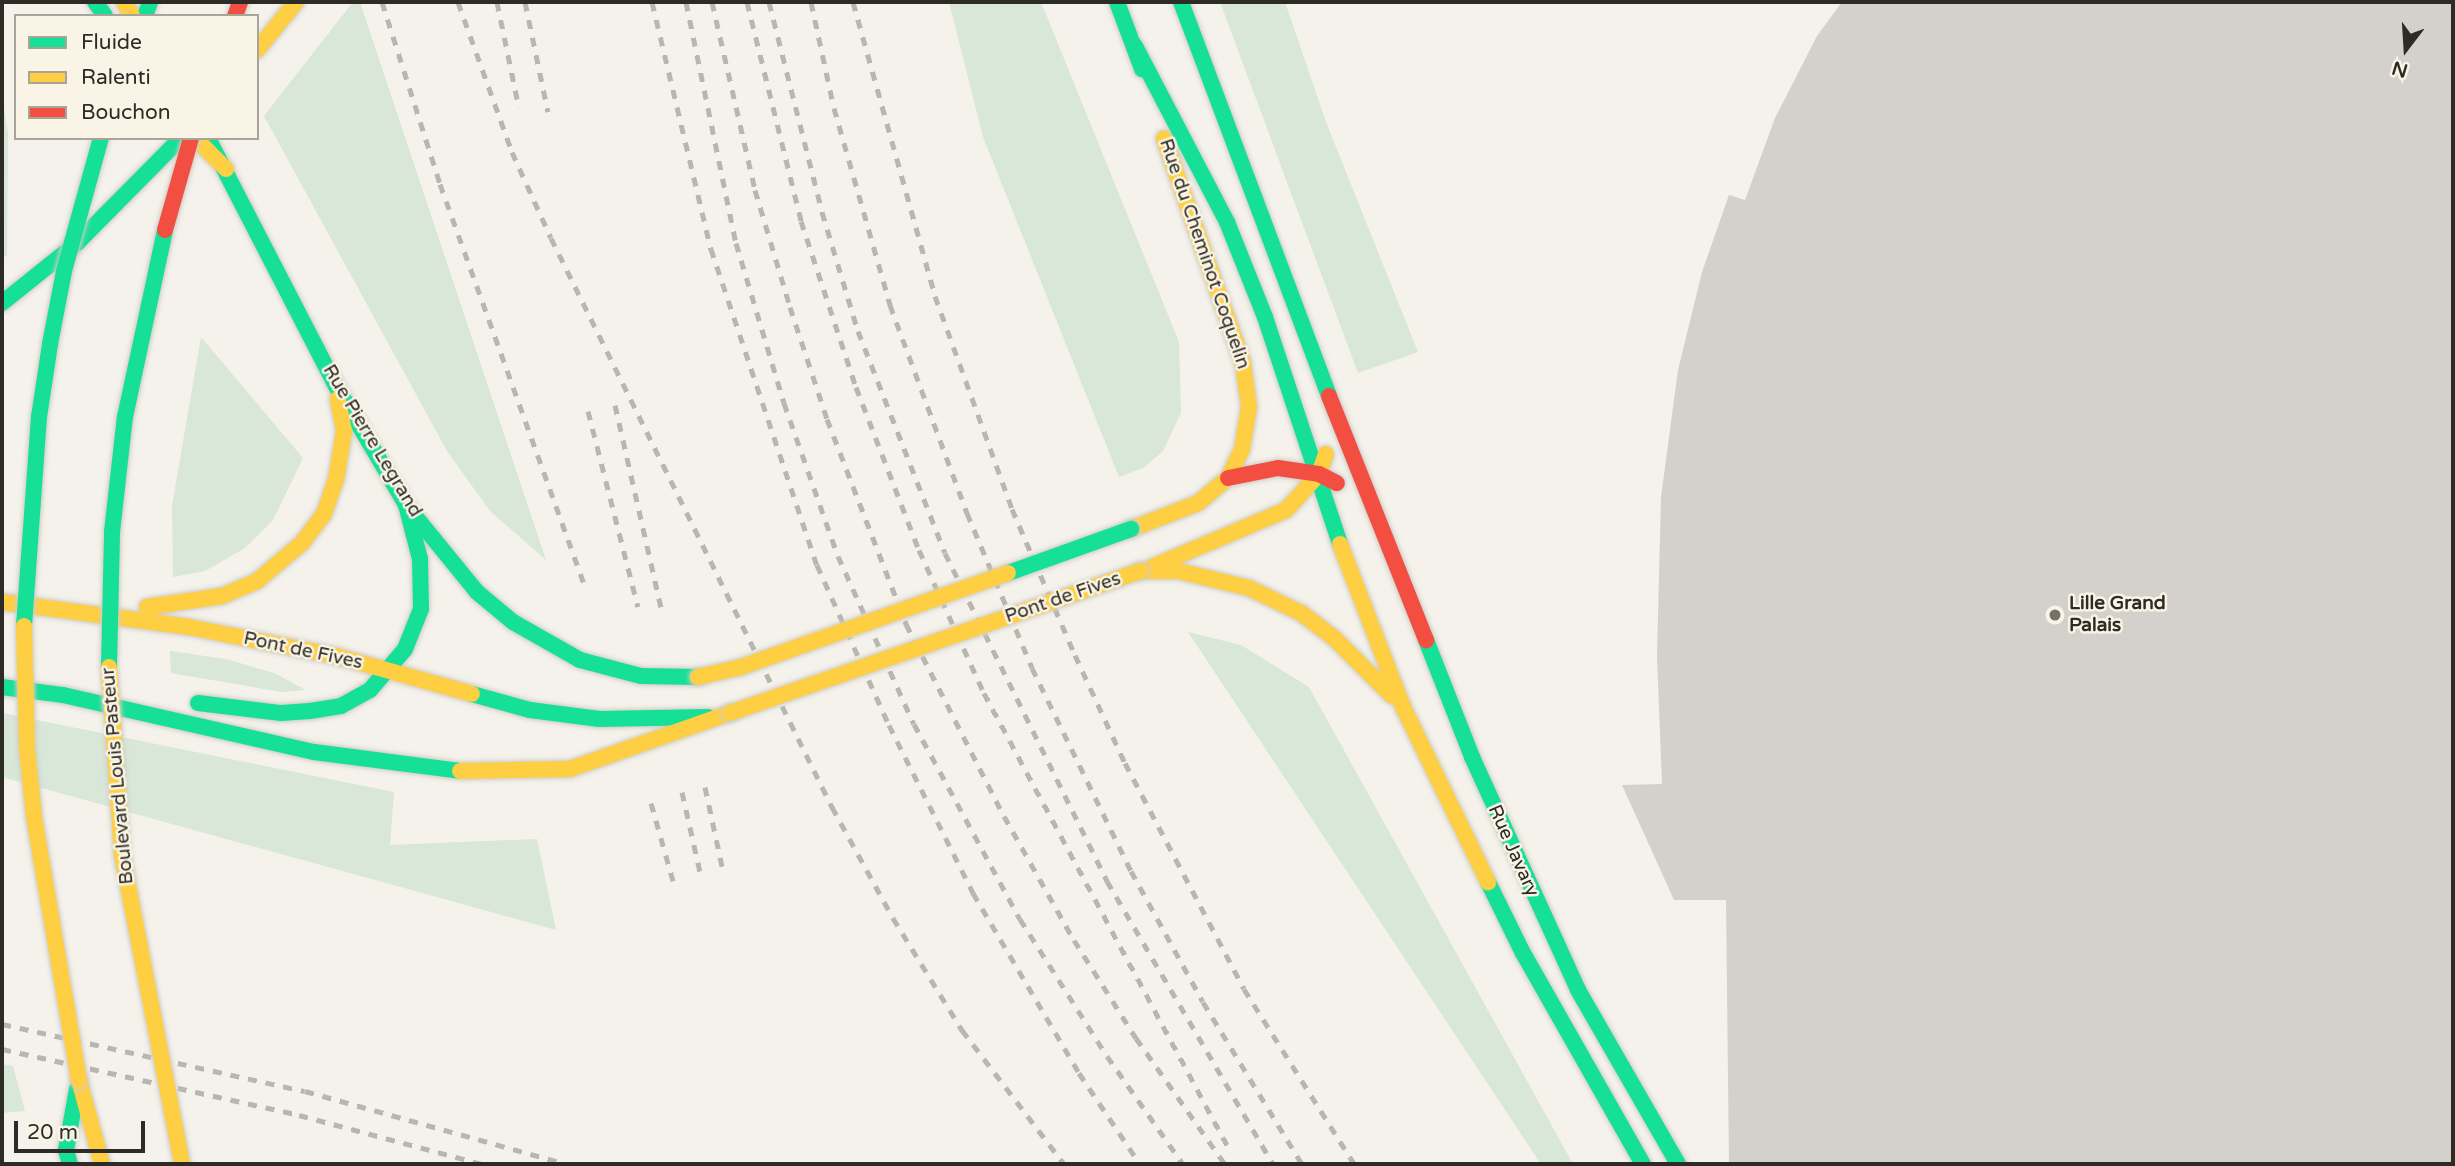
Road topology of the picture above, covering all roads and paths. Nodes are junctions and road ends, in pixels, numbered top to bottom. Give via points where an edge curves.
1 (296, 2) edge
2 (1117, 2) edge
3 (1181, 2) edge
4 (1135, 46) junction
5 (259, 48) edge
6 (100, 140) edge
7 (179, 140) edge
8 (192, 140) edge
9 (195, 140) edge
10 (209, 140) edge
11 (226, 169) junction
12 (2, 303) edge
13 (336, 386) junction
14 (1335, 412) junction
15 (1319, 474) junction
16 (1227, 478) junction
17 (406, 505) junction
18 (1381, 522) junction
19 (1339, 541) joint
20 (1140, 571) junction
21 (2, 602) edge
22 (54, 607) junction
23 (389, 671) junction
24 (698, 677) joint
25 (2, 687) edge
26 (63, 695) junction
27 (161, 699) dead end
28 (186, 702) dead end
29 (1403, 707) junction
30 (730, 713) junction
31 (79, 1080) junction
32 (70, 1164) edge
33 (102, 1164) edge
34 (182, 1164) edge
35 (1643, 1164) edge
36 (1678, 1164) edge

1 - 5 main road
2 - 4 main road, Rue du Cheminot Coquelin
3 - 14 main road
4 - 15 main road, Rue du Cheminot Coquelin via 1227,222
4 - 16 main road, Rue du Cheminot Coquelin via 1248,388 1242,449
6 - 31 main road, bridge via 64,271 50,344 37,431 24,604 33,804
7 - 12 main road, bridge via 77,243
8 - 34 main road, Boulevard Louis Pasteur, bridge via 156,267 125,417 112,532 107,638 122,855
9 - 11 main road
10 - 11 main road, Rue Pierre Legrand
11 - 13 main road, Rue Pierre Legrand
13 - 17 main road, Rue Pierre Legrand
13 - 22 main road via 344,431 337,480 324,514 284,562 222,596 154,608
14 - 15 main road, Pont de Fives
14 - 18 main road, Rue Javary
15 - 16 main road, Rue Javary via 1278,468
15 - 18 main road, Rue Javary via 1359,498
15 - 19 main road, Rue du Cheminot Coquelin
15 - 20 main road, Pont de Fives via 1286,510 1268,521
16 - 24 main road, Rue du Cheminot Coquelin, bridge via 1198,503 1131,529 741,667
17 - 23 main road via 419,559 421,609 415,632
17 - 24 main road, Rue Pierre Legrand via 477,593 556,648 613,671
18 - 36 main road, Rue Javary via 1472,757 1549,932 1598,1029
19 - 29 main road, Rue Javary
20 - 29 main road, Rue Javary via 1178,571 1249,588 1301,613 1334,637
20 - 30 main road, Pont de Fives, bridge
21 - 22 main road, Pont de Fives
22 - 23 main road, Pont de Fives via 190,627
23 - 28 main road via 360,697 331,708 281,713
23 - 30 main road, Pont de Fives via 530,710 599,719 696,719
25 - 26 main road
26 - 27 main road
26 - 30 main road via 314,752 425,769 491,773 583,765
29 - 35 main road, Rue Javary via 1523,953
31 - 32 main road via 66,1150
31 - 33 main road

